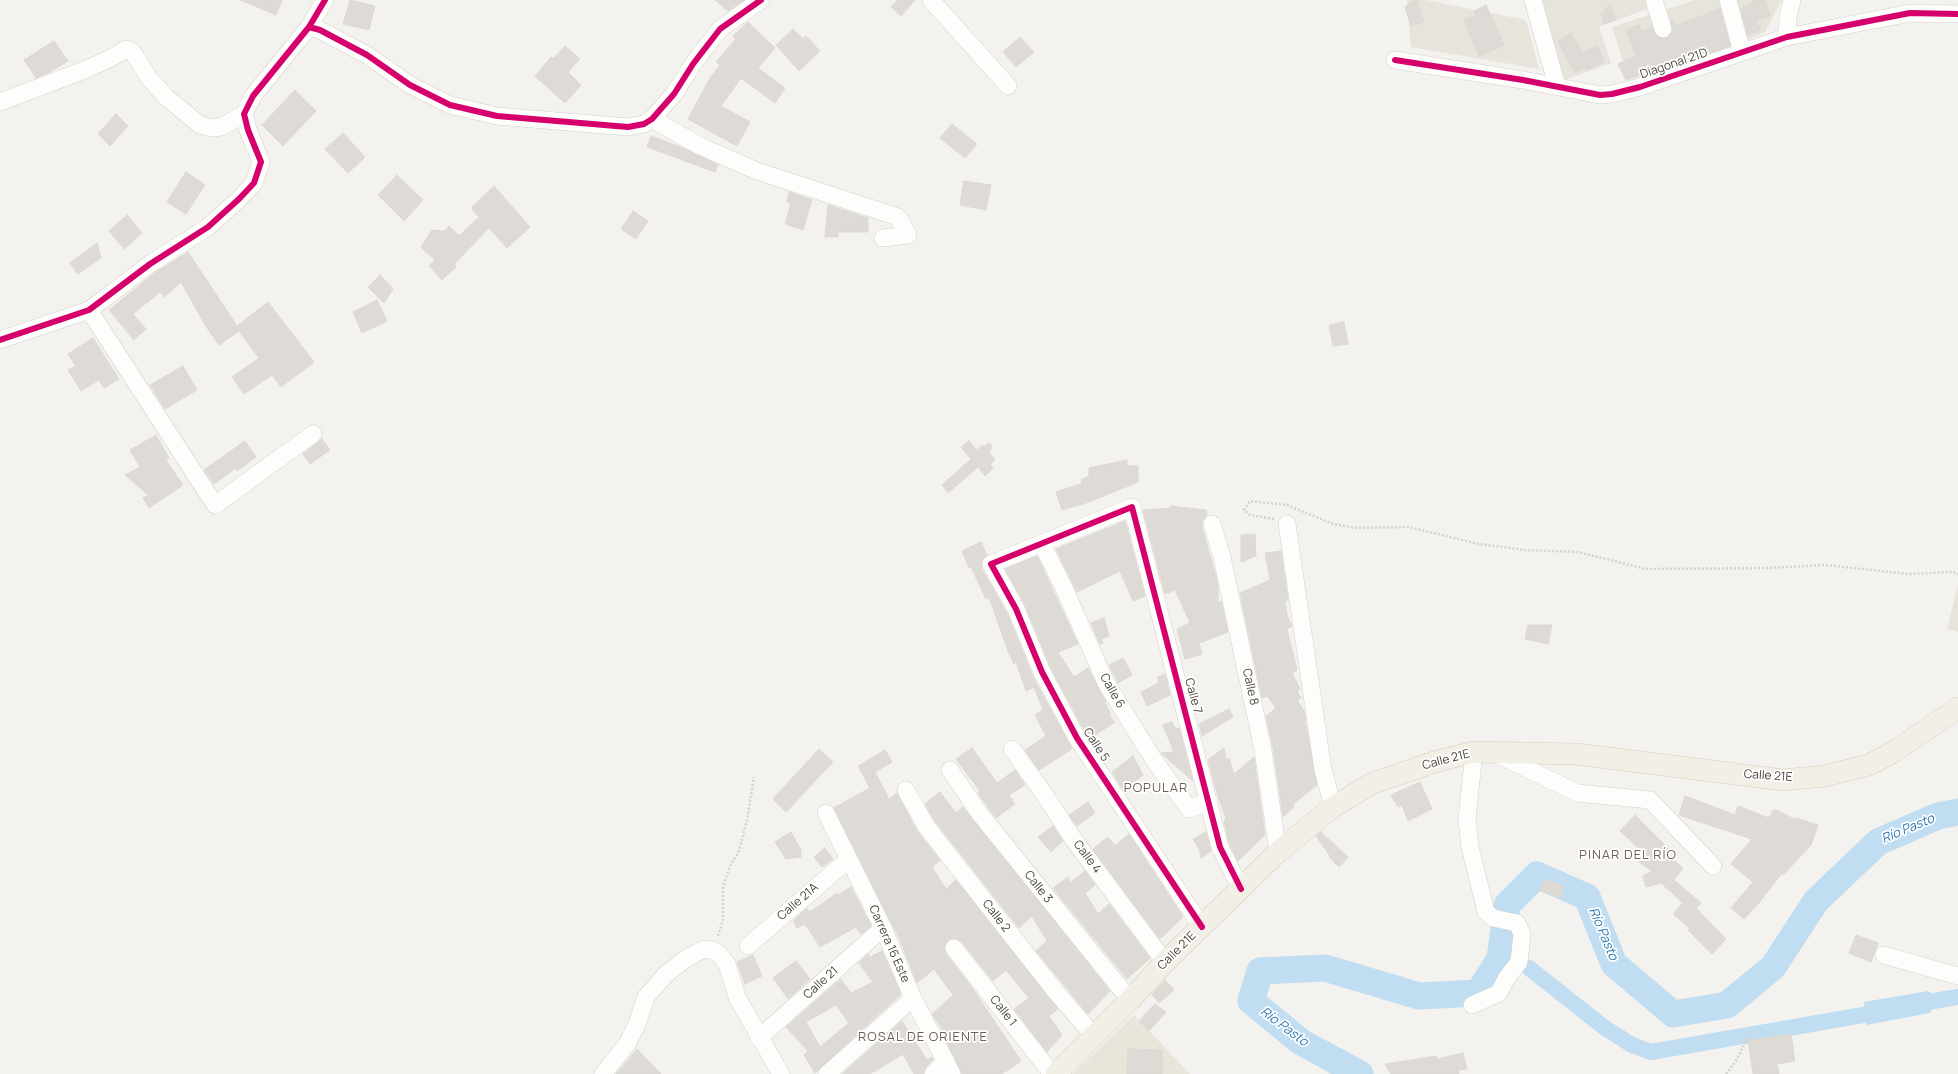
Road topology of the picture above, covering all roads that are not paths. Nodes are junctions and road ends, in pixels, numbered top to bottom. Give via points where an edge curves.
1 (325, 0) edge
2 (761, 0) edge
3 (931, 0) edge
4 (1533, 0) edge
5 (1654, 0) edge
6 (1728, 0) edge
7 (1792, 0) edge
8 (1958, 14) edge
9 (309, 27) junction
10 (1663, 29) dead end
11 (1787, 37) junction
12 (1742, 52) junction
13 (1395, 60) dead end
14 (1008, 86) dead end
15 (1557, 86) junction
16 (0, 102) edge
17 (244, 114) junction
18 (652, 120) junction
19 (884, 238) dead end
20 (89, 310) junction
21 (0, 340) edge
22 (313, 434) dead end
23 (1212, 524) dead end
24 (1287, 524) road end
25 (1042, 544) junction
26 (1958, 708) edge
27 (1012, 749) dead end
28 (1474, 752) junction
29 (1495, 753) junction
30 (950, 770) dead end
31 (906, 790) dead end
32 (1209, 800) junction
33 (1333, 807) junction
34 (826, 813) dead end
35 (1278, 852) junction
36 (849, 859) junction
37 (1713, 866) dead end
38 (1240, 888) junction
39 (1202, 926) junction
40 (883, 928) junction
41 (748, 946) dead end
42 (954, 948) dead end
43 (1884, 955) dead end
44 (1165, 962) junction
45 (1958, 976) edge
46 (913, 998) junction
47 (1130, 1000) junction
48 (1472, 1005) dead end
49 (1094, 1036) junction
50 (759, 1038) junction
51 (949, 1067) edge
52 (602, 1074) edge
53 (781, 1074) edge
54 (827, 1074) edge
55 (933, 1074) edge
56 (1052, 1074) edge
57 (1056, 1074) edge

1 - 9 street
2 - 18 street via 720,29 674,94
3 - 14 street
4 - 15 street
5 - 10 street
6 - 12 street
7 - 11 street
8 - 11 street, Diagonal 21D via 1910,13
9 - 17 street via 253,96
9 - 18 street via 320,30 367,55 410,85 450,105 497,116 628,127
11 - 12 street, Diagonal 21D
12 - 15 street, Diagonal 21D via 1612,94 1600,95
13 - 15 street, Diagonal 21D
16 - 17 street via 82,71 126,49 134,54 149,78 166,97 200,125 221,127
17 - 20 street via 262,162 254,183 208,227 150,264
18 - 19 street via 700,146 757,171 898,217 908,235
20 - 21 street
20 - 22 street via 215,505
23 - 35 street, Calle 8 via 1222,557 1263,750
24 - 33 street via 1323,770
25 - 32 street, Calle 6 via 1106,683 1154,760 1190,809
25 - 32 street, Calle 7 via 1132,507
25 - 39 street, Calle 5 via 991,564 1016,609 1042,672 1077,738
26 - 29 main road, Calle 21E via 1895,751 1869,765 1825,776 1782,780 1576,754
27 - 44 street, Calle 4 via 1074,840
28 - 29 main road, Calle 21E
28 - 33 main road, Calle 21E via 1434,762 1372,784
28 - 48 street via 1467,819 1470,847 1486,912 1493,918 1518,923 1522,934 1519,962 1499,993
29 - 37 street via 1577,793 1650,800
30 - 47 street, Calle 3 via 980,814
31 - 49 street, Calle 2 via 926,826 1056,992
32 - 38 street, Calle 7 via 1220,847
33 - 35 main road, Calle 21E
34 - 36 street, Carrera 16 Este
35 - 38 main road, Calle 21E
36 - 40 street, Carrera 16 Este
36 - 41 street, Calle 21A
38 - 39 main road, Calle 21E
39 - 44 main road, Calle 21E
40 - 46 street, Carrera 16 Este
40 - 50 street, Calle 21
42 - 56 street, Calle 1
43 - 45 street
44 - 47 main road, Calle 21E
46 - 51 street, Carrera 16 Este
46 - 54 street
47 - 49 main road, Calle 21E
49 - 57 main road, Calle 21E
50 - 52 street via 737,997 727,964 719,954 704,949 666,974 646,997 627,1044
50 - 53 street
51 - 55 street

